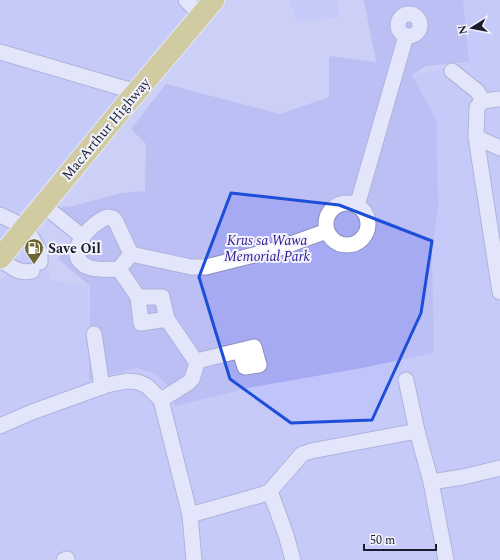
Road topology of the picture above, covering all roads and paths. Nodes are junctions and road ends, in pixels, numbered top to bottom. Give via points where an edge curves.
1 (186, 0) edge
2 (207, 7) edge
3 (406, 36) dead end
4 (0, 52) edge
5 (452, 71) dead end
6 (133, 95) junction
7 (500, 99) edge
8 (483, 101) junction
9 (476, 137) junction
10 (500, 148) edge
11 (43, 205) junction
12 (357, 206) junction
13 (0, 215) edge
14 (25, 227) junction
15 (327, 231) junction
16 (83, 237) junction
17 (131, 254) junction
18 (0, 259) edge
19 (119, 269) junction
20 (500, 292) edge
21 (138, 297) junction
22 (167, 320) junction
23 (94, 334) dead end
24 (240, 351) dead end
25 (197, 363) junction
26 (406, 380) dead end
27 (102, 387) junction
28 (161, 400) junction
29 (0, 426) edge
30 (417, 431) junction
31 (500, 468) edge
32 (431, 482) junction
33 (270, 491) junction
34 (190, 515) junction
35 (194, 560) edge
36 (293, 560) edge
37 (446, 560) edge

1 - 2 street
2 - 6 highway, MacArthur Highway
3 - 12 street
4 - 6 street via 126,89
5 - 8 street via 477,91
6 - 11 highway, MacArthur Highway
7 - 8 street
8 - 9 street via 477,107
9 - 10 street
9 - 20 street
11 - 14 highway, MacArthur Highway
11 - 16 street
12 - 15 street via 342,204 335,207 327,217
12 - 15 street via 367,218 368,226 363,239 345,246 333,240
13 - 14 street
14 - 18 highway, MacArthur Highway
14 - 18 street via 40,252 36,267 24,272
15 - 17 street via 274,250 206,267 191,267
16 - 17 street via 103,218 112,218
16 - 19 street via 76,253 79,261 94,269
17 - 19 street
19 - 21 street
21 - 22 street via 162,297
21 - 22 street via 141,323
22 - 25 street
23 - 27 street
24 - 25 street
25 - 28 street via 192,379
26 - 30 street
27 - 28 street via 127,381 138,382 147,386
27 - 29 street
28 - 34 street
30 - 32 street
30 - 33 street via 302,454
31 - 32 street
32 - 37 street
33 - 34 street
33 - 36 street
34 - 35 street

